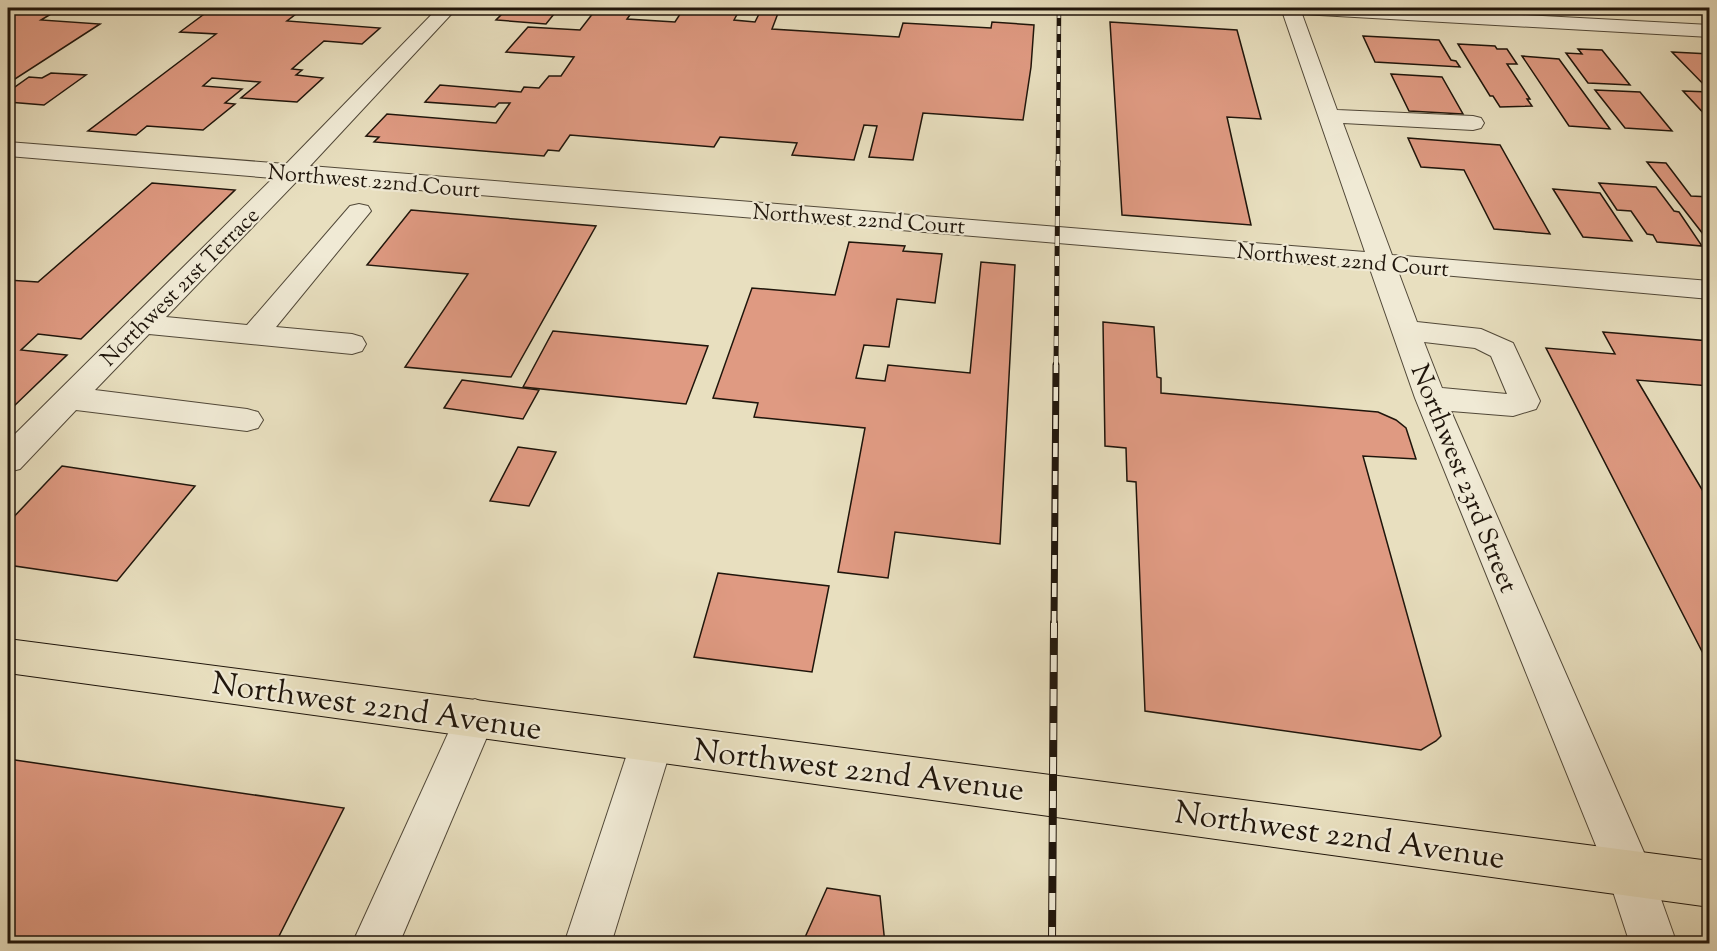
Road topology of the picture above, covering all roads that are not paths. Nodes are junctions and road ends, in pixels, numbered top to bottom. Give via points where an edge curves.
1 (448, 8) edge
2 (1290, 8) edge
3 (1299, 8) edge
4 (1602, 8) edge
5 (1492, 13) edge
6 (1619, 26) junction
7 (1710, 32) edge
8 (1329, 116) junction
9 (1473, 123) dead end
10 (8, 149) edge
11 (290, 174) junction
12 (359, 211) dead end
13 (1382, 263) junction
14 (1710, 290) edge
15 (142, 324) junction
16 (1406, 330) junction
17 (254, 335) junction
18 (352, 344) dead end
19 (69, 398) junction
20 (1430, 398) junction
21 (247, 420) dead end
22 (8, 460) edge
23 (8, 656) edge
24 (476, 718) junction
25 (652, 742) junction
26 (1630, 873) junction
27 (1710, 884) edge
28 (375, 944) edge
29 (587, 944) edge
30 (1654, 944) edge

1 - 11 street, Northwest 21st Terrace
2 - 8 street, Northwest 23rd Street
3 - 5 street
4 - 6 street
5 - 6 street
6 - 7 street
8 - 9 street
8 - 13 street, Northwest 23rd Street
10 - 11 street, Northwest 22nd Court
11 - 13 street, Northwest 22nd Court
11 - 15 street, Northwest 21st Terrace
12 - 17 street
13 - 14 street, Northwest 22nd Court
13 - 16 street, Northwest 23rd Street
15 - 17 street
15 - 19 street, Northwest 21st Terrace
16 - 20 street, Northwest 23rd Street
16 - 20 street via 1481,339 1503,350 1525,401 1512,405
17 - 18 street
19 - 21 street
19 - 22 street, Northwest 21st Terrace
20 - 26 street, Northwest 23rd Street
23 - 24 main road, Northwest 22nd Avenue
24 - 25 main road, Northwest 22nd Avenue
24 - 28 street
25 - 26 main road, Northwest 22nd Avenue
25 - 29 street
26 - 27 main road, Northwest 22nd Avenue
26 - 30 street, Northwest 23rd Street

